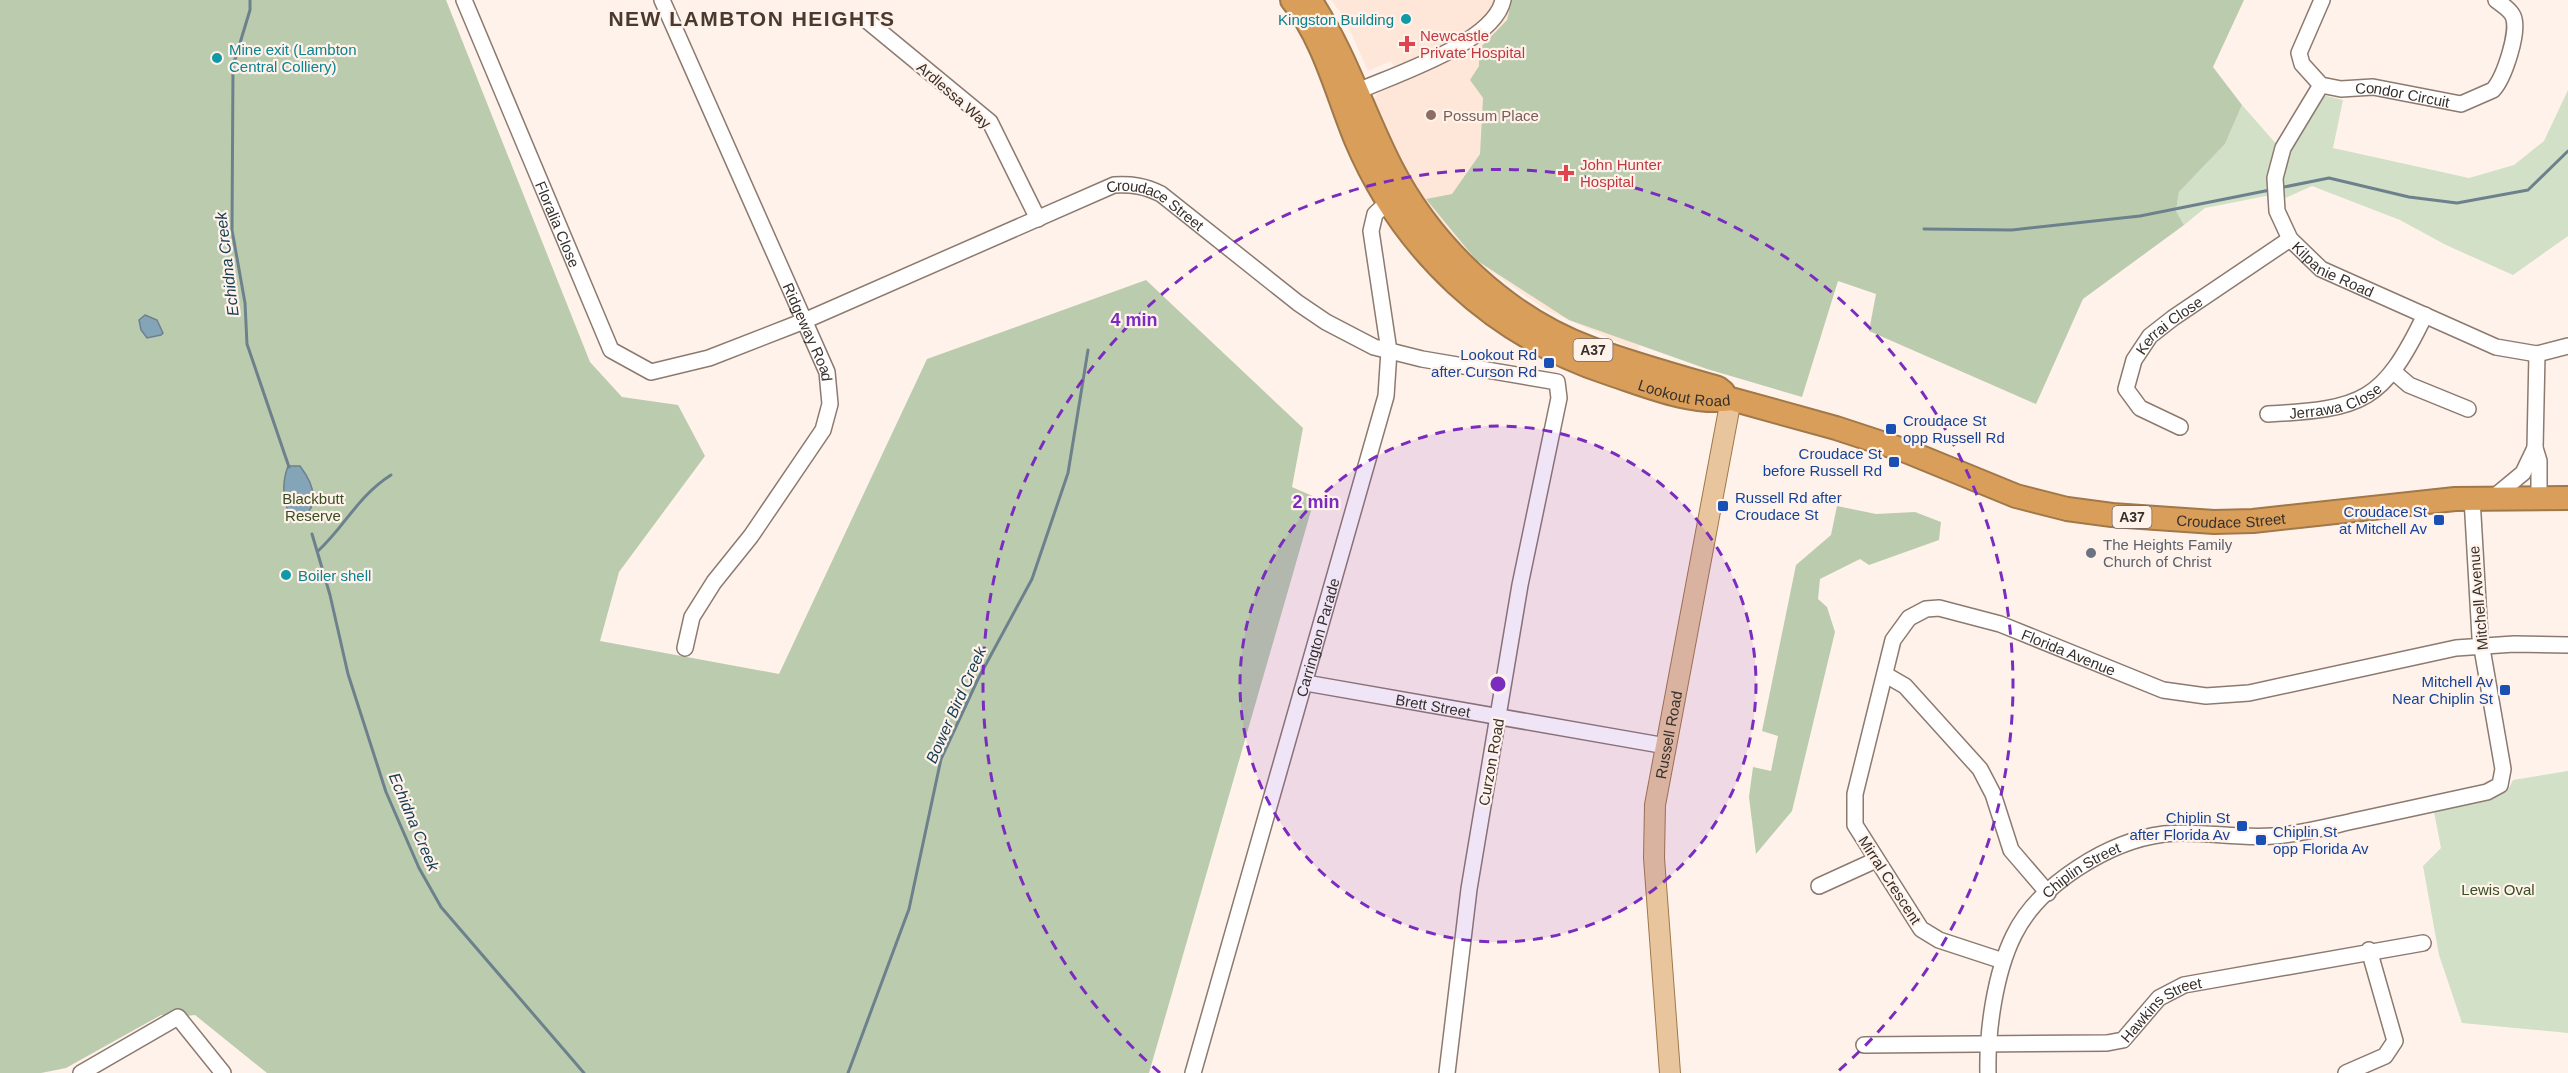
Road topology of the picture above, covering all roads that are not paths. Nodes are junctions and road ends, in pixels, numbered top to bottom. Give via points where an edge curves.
1 (464, 0) edge
2 (662, 0) edge
3 (1292, 0) edge
4 (1310, 0) edge
5 (1503, 0) edge
6 (2322, 0) edge
7 (2496, 0) edge
8 (2514, 5) edge
9 (865, 19) dead end
10 (2321, 85) junction
11 (1348, 95) junction
12 (1388, 202) junction
13 (1038, 219) junction
14 (2290, 239) junction
15 (2426, 315) junction
16 (804, 321) junction
17 (2568, 346) edge
18 (1389, 351) junction
19 (2537, 354) junction
20 (709, 358) joint
21 (2394, 372) junction
22 (1557, 382) joint
23 (1699, 398) junction
24 (1731, 399) junction
25 (2468, 409) dead end
26 (2268, 414) dead end
27 (2180, 427) dead end
28 (1723, 440) junction
29 (2535, 448) junction
30 (2494, 497) junction
31 (2472, 498) junction
32 (2539, 498) junction
33 (2568, 498) edge
34 (2481, 645) junction
35 (2568, 645) edge
36 (685, 648) dead end
37 (1886, 675) junction
38 (1306, 683) junction
39 (1499, 717) junction
40 (1666, 746) junction
41 (2503, 769) joint
42 (1876, 860) junction
43 (1819, 886) dead end
44 (2048, 893) junction
45 (2423, 943) dead end
46 (2369, 950) junction
47 (2003, 962) junction
48 (1989, 1044) junction
49 (1864, 1045) dead end
50 (81, 1073) edge
51 (223, 1073) edge
52 (1193, 1073) edge
53 (1447, 1073) edge
54 (1670, 1073) edge
55 (1988, 1073) edge
56 (2346, 1073) edge

1 - 20 street, Floralia Close via 611,350 651,372
2 - 16 street, Ridgeway Road
3 - 11 highway, Lookout Road / A37
4 - 11 highway, Lookout Road / A37 via 1333,35
5 - 11 street via 1496,20 1470,41
6 - 10 street via 2299,53 2302,64
7 - 8 street, Condor Circuit
8 - 10 street, Condor Circuit via 2516,28 2497,86 2468,102 2455,103 2373,87 2341,89
9 - 13 street, Ardlessa Way via 990,122
10 - 14 street, Kilpanie Road via 2283,148 2275,178 2277,211
11 - 12 highway, Lookout Road / A37 via 1358,143
11 - 24 highway, Lookout Road / A37 via 1414,206 1440,241 1494,292 1545,327 1590,349 1718,388
12 - 18 street, Carrington Parade via 1375,214 1371,231
12 - 23 highway, Lookout Road / A37 via 1431,259 1493,316 1527,338 1588,366
13 - 16 street, Croudace Street
13 - 18 street, Croudace Street via 1114,185 1147,187 1316,315 1358,340
14 - 15 street, Kilpanie Road via 2321,269
14 - 27 street, Kerrai Close via 2173,318 2140,348 2126,389 2140,408
15 - 19 street, Kilpanie Road via 2496,347
15 - 21 street, Jerrawa Close
16 - 20 street, Croudace Street
16 - 36 street, Ridgeway Road via 827,372 830,404 823,430 751,536 714,582 692,617
17 - 19 street
18 - 22 street, Croudace Street
18 - 38 street, Carrington Parade via 1386,396
19 - 29 street
21 - 25 street, Jerrawa Close via 2409,385
21 - 26 street, Jerrawa Close via 2368,394 2337,408
22 - 39 street, Curzon Road via 1559,398 1520,585
23 - 24 highway, Lookout Road / A37 via 1713,402
23 - 28 main road via 1715,417
24 - 28 main road, Russell Road
24 - 31 highway, Croudace Street / A37 via 1886,445 2016,496 2112,516 2253,521
28 - 40 main road, Russell Road
29 - 30 street via 2523,473
29 - 32 street
30 - 31 highway, Croudace Street / A37
30 - 32 highway, Croudace Street / A37
31 - 34 street, Mitchell Avenue
32 - 33 highway, Croudace Street / A37
34 - 35 street, Florida Avenue
34 - 37 street, Florida Avenue via 2249,693 2184,695 1992,621 1939,608 1917,613 1902,625 1893,640
34 - 41 street, Mitchell Avenue
37 - 42 street, Mirral Crescent via 1853,804 1855,825
37 - 44 street via 1905,686 1980,770 1993,794 2011,850
38 - 39 street, Brett Street
38 - 52 street, Carrington Parade
39 - 40 street, Brett Street
39 - 53 street, Curzon Road via 1468,889
40 - 54 main road, Russell Road via 1653,837
41 - 44 street, Chiplin Street via 2502,781 2493,790 2314,830 2273,836 2179,833 2138,840 2083,864
42 - 43 street
42 - 47 street, Mirral Crescent via 1914,921 1928,934
44 - 47 street, Chiplin Street via 2015,933
45 - 46 street, Hawkins Street
46 - 48 street, Hawkins Street via 2184,985 2159,998 2133,1031 2118,1041
46 - 56 street via 2395,1041 2385,1056
47 - 48 street, Chiplin Street
48 - 49 street, Hawkins Street
48 - 55 street, Chiplin Street
50 - 51 street via 178,1017

